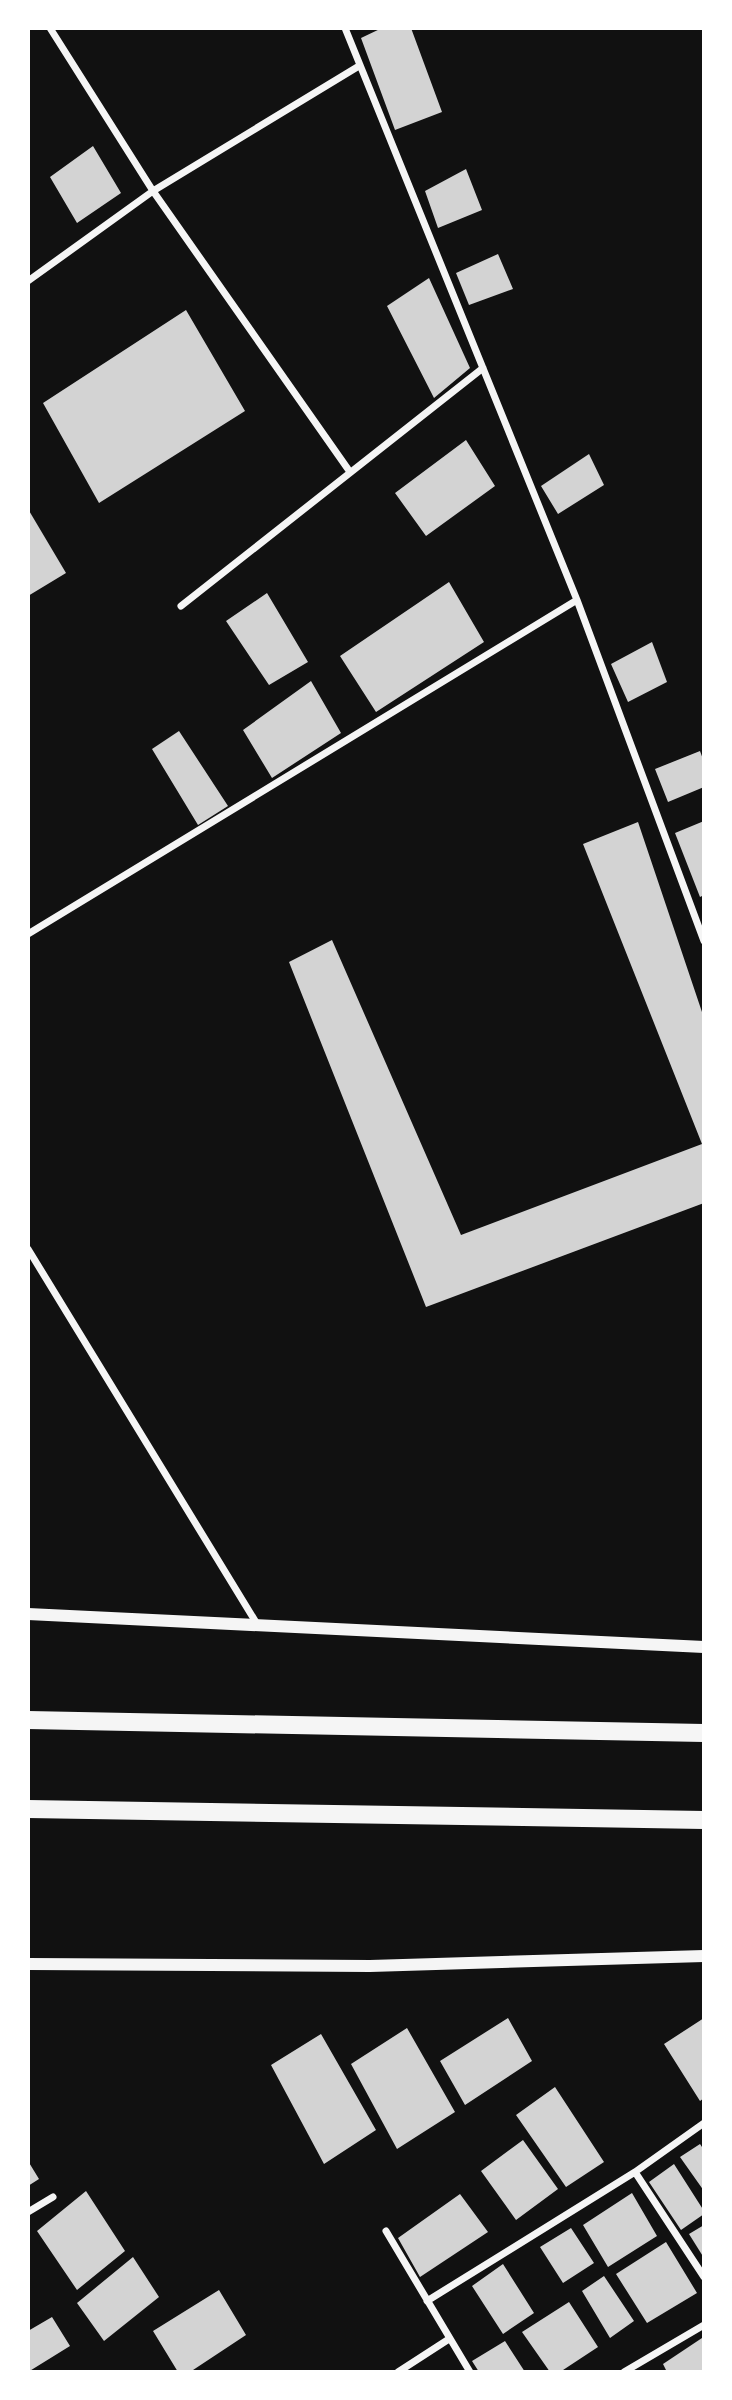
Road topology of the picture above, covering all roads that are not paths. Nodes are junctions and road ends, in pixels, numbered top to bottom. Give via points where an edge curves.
1 (50, 28) edge
2 (345, 28) edge
3 (359, 66) junction
4 (153, 191) junction
5 (28, 281) edge
6 (483, 369) junction
7 (350, 472) junction
8 (577, 600) junction
9 (181, 606) dead end
10 (28, 934) edge
11 (704, 941) edge
12 (28, 1249) edge
13 (28, 1614) edge
14 (257, 1625) junction
15 (704, 1647) edge
16 (28, 1720) edge
17 (704, 1733) edge
18 (28, 1809) edge
19 (704, 1820) edge
20 (704, 1956) edge
21 (28, 1964) edge
22 (704, 2123) edge
23 (635, 2172) junction
24 (53, 2197) dead end
25 (28, 2212) edge
26 (386, 2231) dead end
27 (704, 2277) edge
28 (427, 2301) junction
29 (704, 2325) edge
30 (449, 2339) junction
31 (398, 2372) edge
32 (470, 2372) edge
33 (624, 2372) edge

1 - 4 street
2 - 3 street
3 - 4 street
3 - 6 street
4 - 5 street
4 - 7 street
6 - 7 street
6 - 8 street
7 - 9 street
8 - 10 street
8 - 11 street
12 - 14 street
13 - 14 street
14 - 15 street
16 - 17 main road
18 - 19 main road
20 - 21 street via 370,1966
22 - 23 street
23 - 27 street
23 - 28 street
24 - 25 street
26 - 28 street
28 - 30 street
29 - 33 street
30 - 31 street
30 - 32 street

